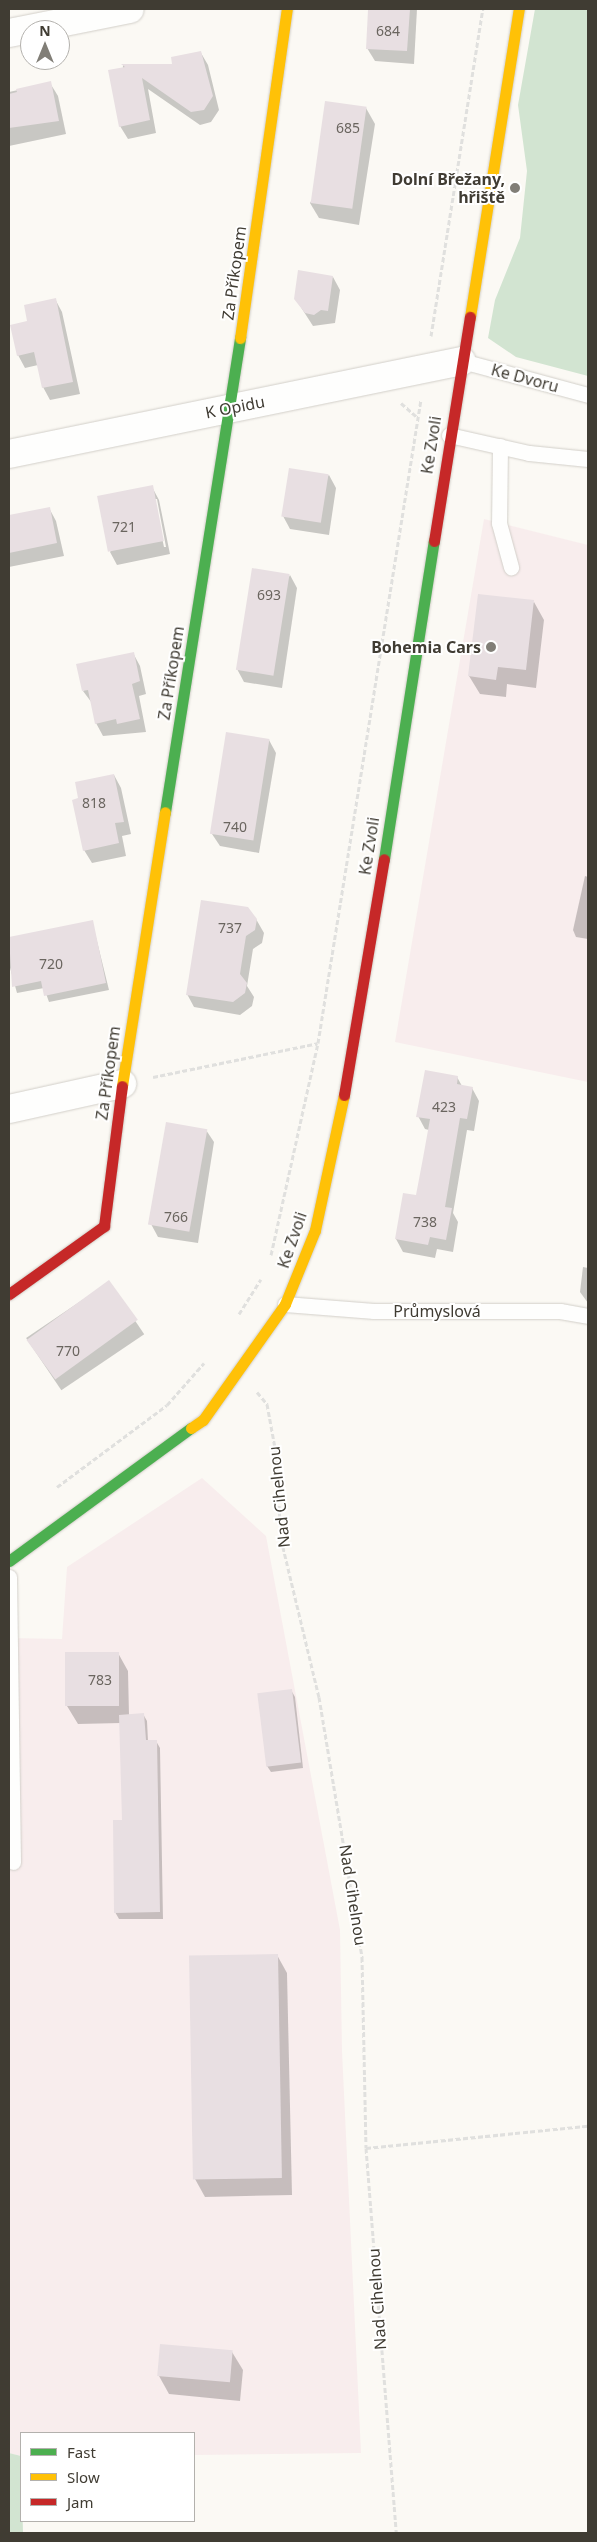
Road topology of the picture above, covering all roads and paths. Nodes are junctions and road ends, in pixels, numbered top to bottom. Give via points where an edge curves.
1 (130, 9) edge
2 (287, 9) edge
3 (483, 9) edge
4 (519, 9) edge
5 (9, 33) edge
6 (462, 361) junction
7 (426, 369) junction
8 (588, 395) edge
9 (230, 408) junction
10 (449, 435) junction
11 (500, 446) junction
12 (9, 454) edge
13 (588, 460) edge
14 (511, 567) dead end
15 (318, 1043) junction
16 (354, 1045) junction
17 (122, 1084) junction
18 (9, 1108) edge
19 (270, 1257) dead end
20 (263, 1275) dead end
21 (9, 1294) edge
22 (285, 1304) junction
23 (237, 1316) dead end
24 (588, 1316) edge
25 (239, 1369) junction
26 (48, 1493) dead end
27 (9, 1561) edge
28 (9, 1577) edge
29 (12, 1862) dead end
30 (588, 2126) edge
31 (366, 2148) junction
32 (396, 2533) edge

1 - 5 street
2 - 9 street, Za Příkopem
3 - 7 path
4 - 6 street, Ke Zvoli
6 - 7 street, K Opidu
6 - 8 lane, Ke Dvoru
6 - 10 street, Ke Zvoli
7 - 9 street, K Opidu
7 - 15 path
9 - 12 street, K Opidu
9 - 17 street, Za Příkopem
10 - 11 lane
10 - 16 street, Ke Zvoli
11 - 13 lane
11 - 14 lane via 499,523
15 - 16 path
15 - 17 path
15 - 19 path
16 - 22 street, Ke Zvoli via 315,1230
17 - 18 street
17 - 21 street, Za Příkopem via 104,1226
20 - 23 path
22 - 24 lane, Průmyslová via 374,1311 560,1311
22 - 25 street, Ke Zvoli
25 - 26 path, Nad Cihelnou via 216,1349 167,1405
25 - 27 street, Ke Zvoli via 203,1420
25 - 31 path, Nad Cihelnou via 268,1404 276,1453 281,1539 334,1770 362,1957
28 - 29 lane
30 - 31 path
31 - 32 path, Nad Cihelnou

